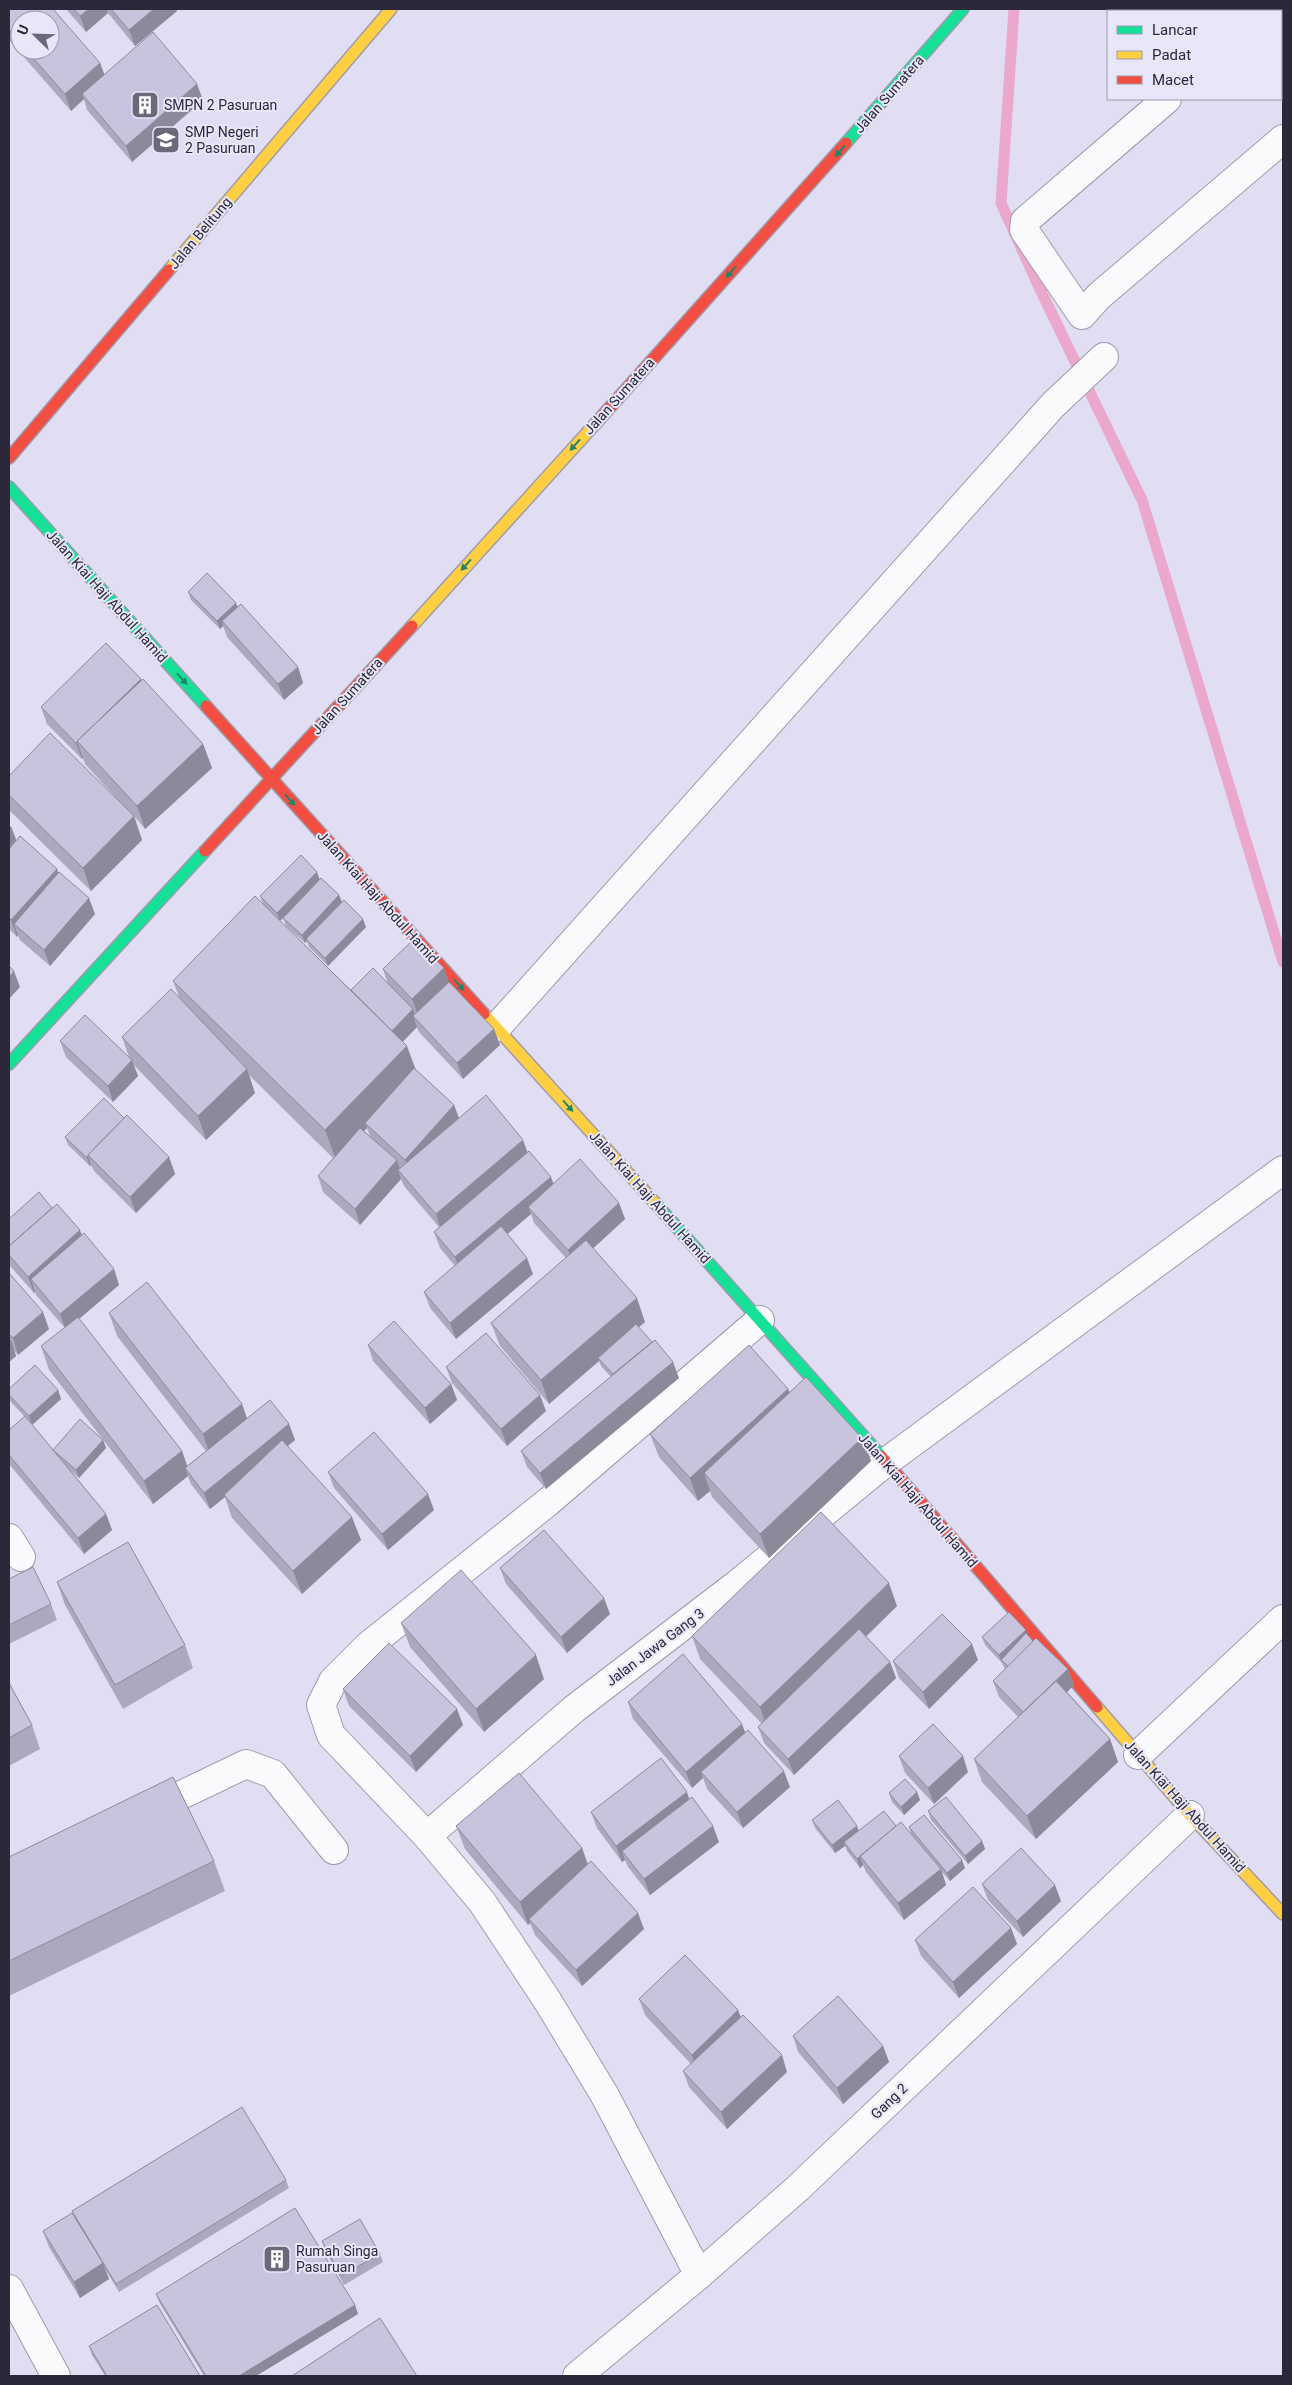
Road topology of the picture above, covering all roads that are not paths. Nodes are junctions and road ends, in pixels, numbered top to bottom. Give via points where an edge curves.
1 (391, 9) edge
2 (963, 9) edge
3 (1166, 100) edge
4 (1283, 139) edge
5 (1099, 362) dead end
6 (9, 458) edge
7 (9, 487) edge
8 (272, 780) junction
9 (497, 1027) junction
10 (9, 1064) edge
11 (1283, 1170) edge
12 (760, 1320) junction
13 (886, 1462) junction
14 (1283, 1619) edge
15 (1138, 1755) junction
16 (1190, 1815) junction
17 (124, 1823) edge
18 (427, 1836) junction
19 (334, 1850) dead end
20 (1283, 1914) edge
21 (699, 2275) junction
22 (9, 2289) edge
23 (56, 2376) edge
24 (577, 2376) edge

1 - 6 street, Jalan Belitung
2 -> 8 street, Jalan Sumatera via 813,182
3 - 4 street via 1025,221 1024,230 1082,315 1099,296
5 - 9 street via 1053,405
7 -> 8 street, Jalan Kiai Haji Abdul Hamid
8 -> 9 street, Jalan Kiai Haji Abdul Hamid
8 - 10 street, Jalan Sumatera
9 -> 12 street, Jalan Kiai Haji Abdul Hamid
11 - 13 street, Jalan Jawa Gang 3
12 - 13 street, Jalan Kiai Haji Abdul Hamid
12 - 18 street via 548,1502 368,1646 333,1681 321,1705 331,1735
13 - 15 street, Jalan Kiai Haji Abdul Hamid
13 - 18 street, Jalan Jawa Gang 3 via 736,1585 574,1709
14 - 15 street
15 - 16 street, Jalan Kiai Haji Abdul Hamid
16 - 20 street, Jalan Kiai Haji Abdul Hamid
16 - 21 street, Gang 2 via 798,2188
17 - 19 street via 246,1764 273,1774
18 - 21 street via 482,1902 547,2000 604,2094
21 - 24 street, Gang 2
22 - 23 street

